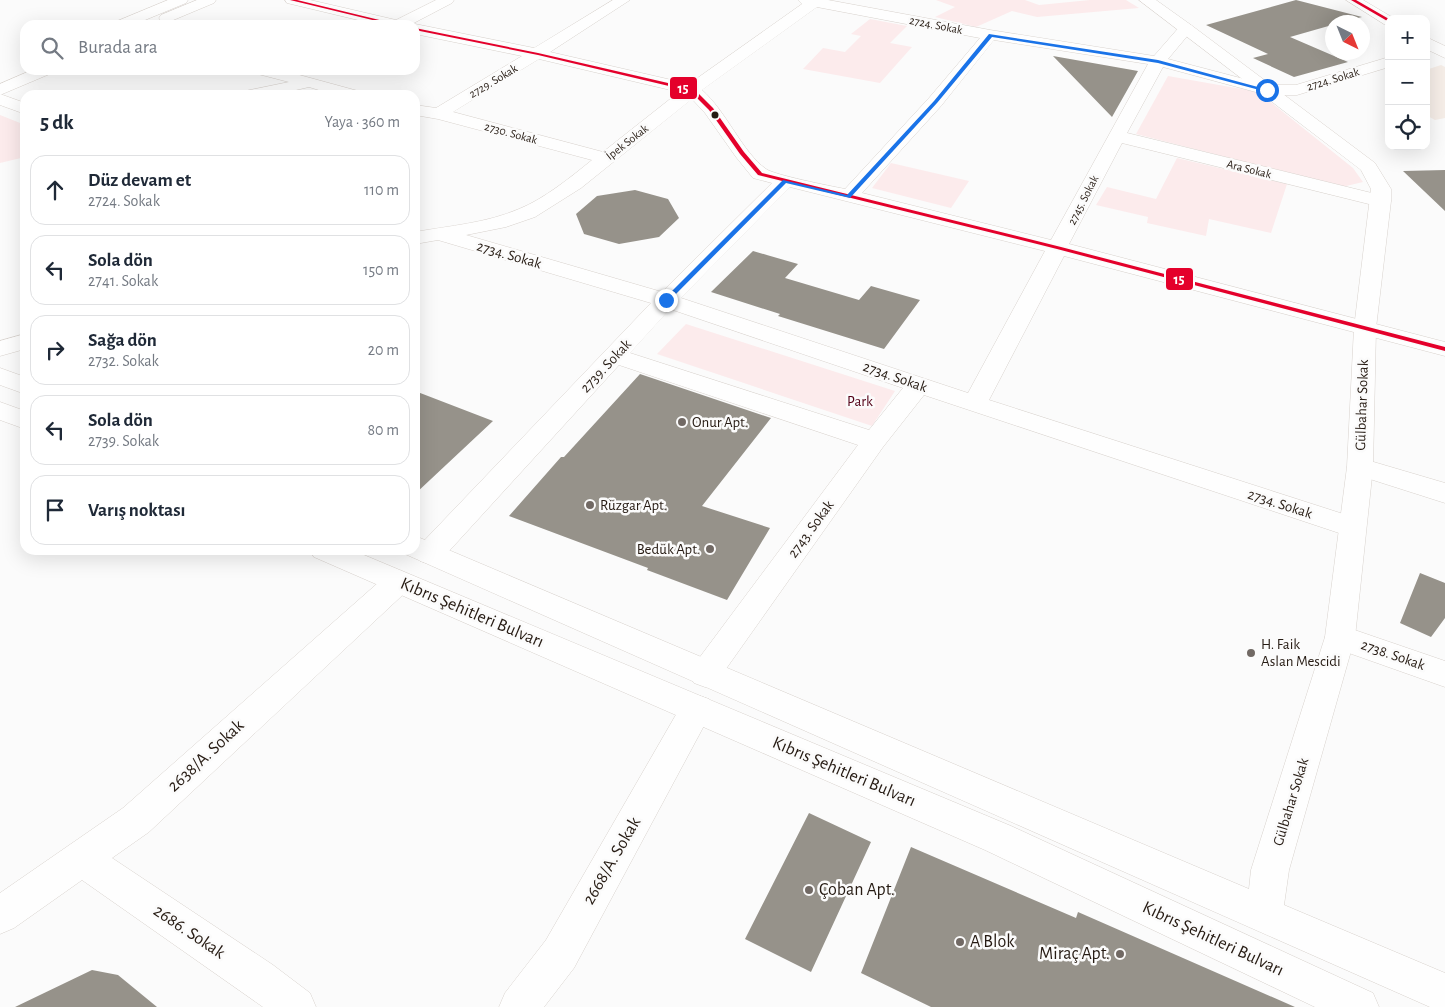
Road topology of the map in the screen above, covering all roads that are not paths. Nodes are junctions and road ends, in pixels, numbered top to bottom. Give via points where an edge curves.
1 (181, 0) edge
2 (209, 0) edge
3 (292, 0) edge
4 (446, 0) edge
5 (623, 0) edge
6 (1146, 0) edge
7 (1353, 0) edge
8 (813, 1) edge
9 (1385, 19) edge
10 (132, 20) edge
11 (163, 20) edge
12 (377, 20) edge
13 (408, 20) edge
14 (1186, 28) junction
15 (420, 29) edge
16 (990, 35) junction
17 (538, 54) junction
18 (1158, 61) junction
19 (1385, 63) edge
20 (20, 66) edge
21 (0, 75) edge
22 (34, 75) edge
23 (281, 75) edge
24 (318, 75) edge
25 (310, 82) junction
26 (0, 90) edge
27 (274, 90) edge
28 (336, 90) edge
29 (692, 90) junction
30 (1267, 90) junction
31 (0, 99) edge
32 (20, 107) edge
33 (420, 111) edge
34 (439, 114) junction
35 (1116, 136) junction
36 (606, 158) junction
37 (785, 181) junction
38 (848, 197) junction
39 (1381, 201) junction
40 (426, 236) edge
41 (1058, 248) junction
42 (666, 300) junction
43 (1365, 328) junction
44 (20, 343) edge
45 (1445, 348) edge
46 (0, 349) edge
47 (615, 356) junction
48 (0, 376) edge
49 (20, 384) edge
50 (918, 385) junction
51 (975, 404) junction
52 (0, 410) edge
53 (20, 419) edge
54 (874, 441) junction
55 (1360, 467) junction
56 (1445, 493) edge
57 (1352, 527) junction
58 (422, 550) edge
59 (336, 555) edge
60 (398, 582) junction
61 (1340, 637) junction
62 (705, 674) junction
63 (1445, 674) edge
64 (697, 710) junction
65 (81, 858) junction
66 (0, 915) edge
67 (1264, 915) junction
68 (1445, 993) edge
69 (1342, 1003) edge
70 (296, 1007) edge
71 (519, 1007) edge

1 - 10 street
2 - 11 street
3 - 12 street
4 - 13 street
5 - 17 street, 2729. Sokak
6 - 14 street, Gülbahar Sokak
7 - 9 street
8 - 16 street, 2724. Sokak
8 - 29 street, İpek Sokak
14 - 18 street, 2745. Sokak
14 - 30 street, Gülbahar Sokak
15 - 17 street
16 - 18 street, 2724. Sokak
16 - 38 street via 935,102
17 - 29 street
17 - 34 street, 2729. Sokak
18 - 30 street, 2724. Sokak
18 - 35 street, 2745. Sokak
19 - 30 street, 2724. Sokak via 1297,90
20 - 21 street
22 - 26 street
23 - 25 street
24 - 25 street
25 - 27 street
25 - 28 street
29 - 36 street, İpek Sokak
29 - 37 street via 704,99 749,164 760,174
30 - 39 street, Gülbahar Sokak via 1368,167 1381,189
31 - 32 street
33 - 34 street, 2730. Sokak
34 - 36 street, 2730. Sokak
35 - 39 street, Ara Sokak
35 - 41 street, 2745. Sokak
36 - 40 street, İpek Sokak via 574,184 528,213 499,223
37 - 38 street
37 - 42 street, 2739. Sokak
38 - 41 street
39 - 43 street, Gülbahar Sokak
40 - 42 street, 2734. Sokak
41 - 43 street
41 - 51 street, 2745. Sokak
42 - 47 street, 2739. Sokak
42 - 50 street, 2734. Sokak
43 - 45 street
43 - 55 street, Gülbahar Sokak
44 - 46 street
47 - 54 street
47 - 58 street, 2739. Sokak
48 - 49 street
50 - 51 street, 2734. Sokak
50 - 54 street, 2743. Sokak
51 - 57 street, 2734. Sokak
52 - 53 street
54 - 62 street, 2743. Sokak
55 - 56 street
55 - 57 street, Gülbahar Sokak
57 - 61 street, Gülbahar Sokak
58 - 62 street
59 - 60 street, Kıbrıs Şehitleri Bulvarı
60 - 64 street, Kıbrıs Şehitleri Bulvarı
60 - 65 street, 2638/A. Sokak via 136,820
61 - 63 street, 2738. Sokak
61 - 67 street, Gülbahar Sokak via 1270,870
62 - 67 street
64 - 69 street, Kıbrıs Şehitleri Bulvarı via 998,838
64 - 71 street, 2668/A. Sokak via 560,954
65 - 66 street, 2638/A. Sokak
65 - 70 street, 2686. Sokak
67 - 68 street

